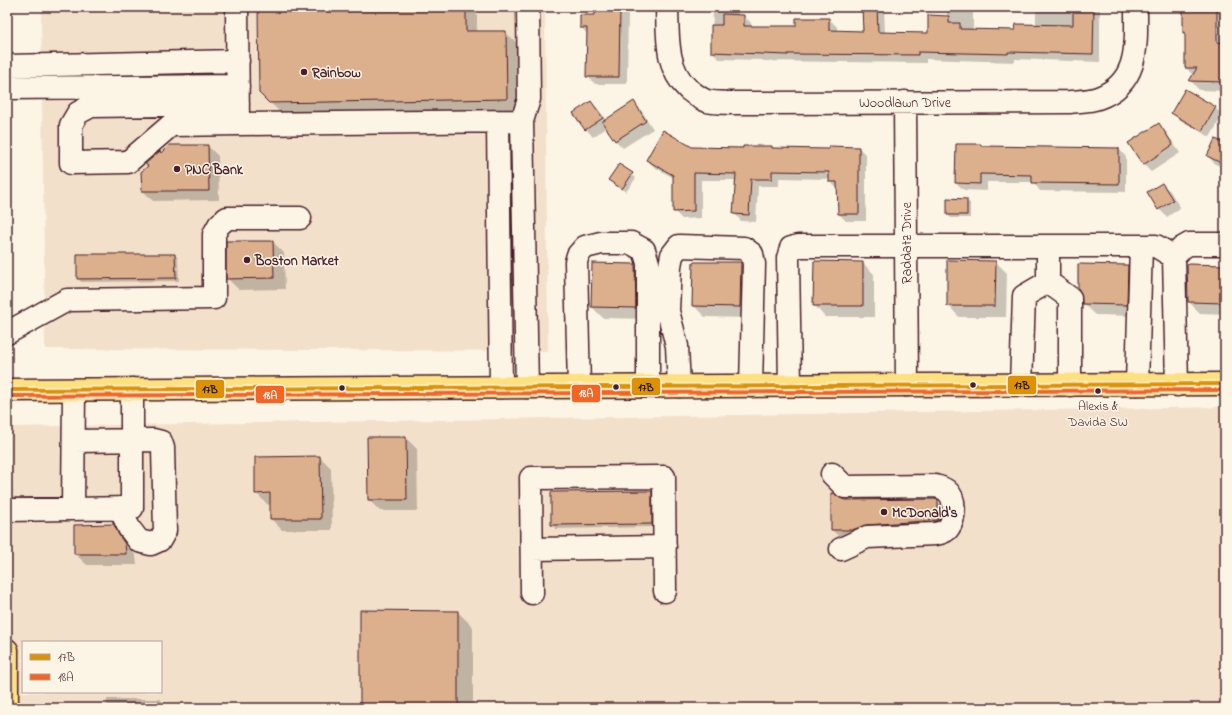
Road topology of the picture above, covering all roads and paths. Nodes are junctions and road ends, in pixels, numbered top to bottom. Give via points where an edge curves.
1 (237, 7) edge
2 (528, 7) edge
3 (667, 7) edge
4 (1136, 7) edge
5 (238, 61) junction
6 (7, 66) edge
7 (7, 88) edge
8 (905, 102) junction
9 (238, 105) junction
10 (522, 121) junction
11 (498, 122) junction
12 (300, 218) dead end
13 (1225, 244) edge
14 (906, 246) junction
15 (1048, 246) junction
16 (1141, 246) junction
17 (1174, 258) junction
18 (648, 282) junction
19 (669, 282) junction
20 (1048, 282) junction
21 (7, 333) edge
22 (1138, 384) junction
23 (1225, 384) edge
24 (790, 385) junction
25 (907, 385) junction
26 (1020, 385) junction
27 (1070, 385) junction
28 (1176, 385) junction
29 (648, 386) junction
30 (679, 386) junction
31 (751, 386) junction
32 (501, 387) junction
33 (527, 387) junction
34 (579, 387) junction
35 (132, 389) junction
36 (7, 390) edge
37 (74, 390) junction
38 (132, 440) junction
39 (74, 442) junction
40 (832, 474) dead end
41 (120, 508) junction
42 (74, 509) junction
43 (7, 510) edge
44 (665, 547) junction
45 (532, 549) junction
46 (841, 549) dead end
47 (665, 591) dead end
48 (532, 592) dead end
49 (7, 650) edge
50 (7, 703) edge
51 (7, 708) edge

1 - 5 street
2 - 10 street via 529,98
3 - 8 street, Woodlawn Drive via 672,67 682,83 707,101
4 - 8 street, Woodlawn Drive via 1134,60 1127,77 1113,90 1097,99 1070,102
5 - 6 street
5 - 9 street
7 - 9 street
8 - 14 street, Raddatz Drive
9 - 9 street via 214,125 171,125 128,162 71,163 71,125 78,113 91,106
9 - 11 street
10 - 11 street
10 - 33 street
11 - 32 street
12 - 21 street via 227,218 219,225 214,234 214,298 67,300
13 - 17 street via 1189,244
14 - 15 street
14 - 24 street via 791,248 788,258
14 - 25 street, Raddatz Drive
15 - 16 street
15 - 20 street
16 - 17 street via 1156,246
16 - 22 street
17 - 28 street
18 - 19 street
18 - 29 street
18 - 34 street via 648,263 644,250 631,243 601,243 585,247 578,255 576,262
19 - 30 street via 668,311 676,346
19 - 31 street via 672,255 679,246 744,248 752,254 754,264
20 - 26 street via 1024,296
20 - 27 street via 1070,298
22 - 27 main road
22 - 28 main road
23 - 28 main road
24 - 25 main road
24 - 31 main road
25 - 26 main road
26 - 27 main road
29 - 30 main road
29 - 34 main road
30 - 31 main road
32 - 33 main road
32 - 35 main road
33 - 34 main road
35 - 37 main road
35 - 38 street
36 - 37 main road
37 - 39 street
38 - 39 street
38 - 41 street via 132,508
38 - 41 street via 161,442 164,448 165,531 160,540 151,544 139,541 129,528
39 - 42 street
40 - 46 street via 845,487 935,486 947,491 952,498 954,510 949,529 942,533 867,537
41 - 42 street
42 - 43 street
44 - 45 street
44 - 45 street via 664,477 531,478
44 - 47 street
45 - 48 street
49 - 50 main road
50 - 51 main road

